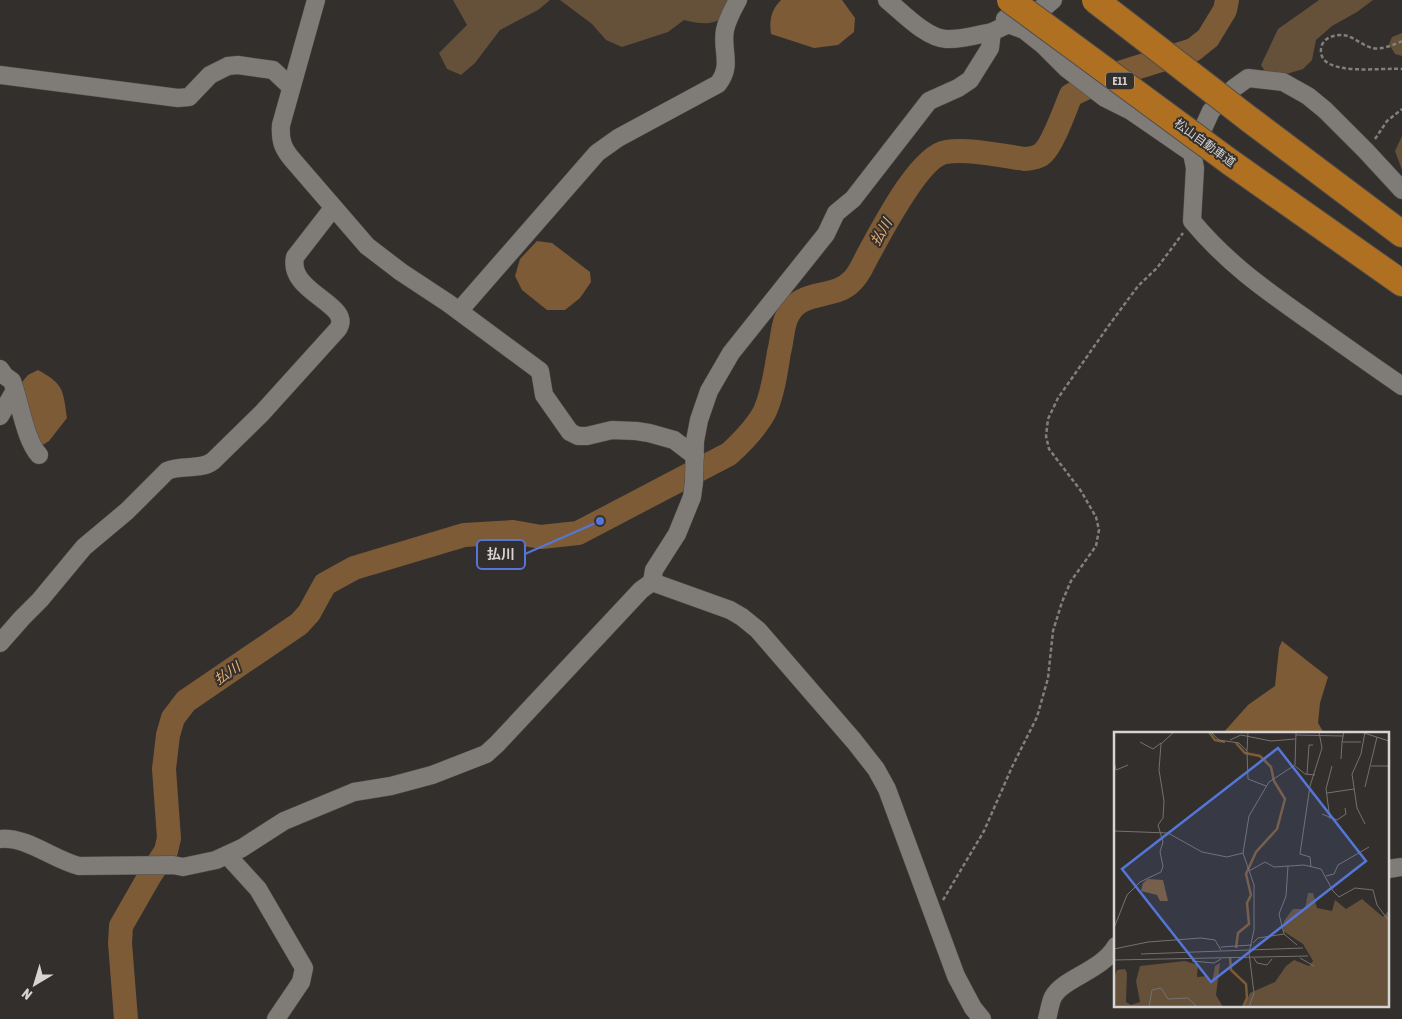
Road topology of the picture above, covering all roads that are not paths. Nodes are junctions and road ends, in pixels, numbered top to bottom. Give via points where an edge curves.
1 (316, 0) edge
2 (738, 0) edge
3 (887, 0) edge
4 (1053, 0) edge
5 (1095, 0) edge
6 (1006, 14) edge
7 (0, 75) edge
8 (291, 87) junction
9 (1192, 153) junction
10 (1402, 190) edge
11 (333, 208) junction
12 (1402, 234) edge
13 (1402, 282) edge
14 (460, 311) junction
15 (0, 369) edge
16 (1402, 386) edge
17 (14, 392) junction
18 (0, 416) edge
19 (39, 455) dead end
20 (695, 456) junction
21 (652, 582) junction
22 (0, 643) edge
23 (0, 839) edge
24 (227, 855) junction
25 (1114, 949) edge
26 (276, 1019) edge
27 (982, 1019) edge
28 (1047, 1019) edge

1 - 8 street
2 - 14 street via 725,30 727,61 724,77 718,84 618,138 597,154
3 - 6 street via 926,31 944,39 963,38
4 - 6 street via 1046,6
5 - 12 highway, bridge
6 - 9 street via 1066,68 1106,98
6 - 13 highway, 松山自動車道 / E11, bridge via 1230,162
6 - 20 street via 970,80 929,100 853,199 836,213 826,234 731,353 709,390 699,420
7 - 8 street via 178,98 189,97 220,68 238,66 273,70
8 - 11 street via 280,138 284,149
9 - 10 street via 1211,111 1234,88 1248,78 1283,82 1298,88 1325,110
9 - 16 street via 1195,168 1192,221 1232,264 1262,288
11 - 14 street via 367,246
11 - 22 street via 294,264 298,278 337,311 341,320 338,329 213,461 208,465 167,470 84,547
14 - 20 street via 540,370 544,396 570,432 578,436 612,430 649,433 674,440
15 - 17 street via 12,381
17 - 18 street
17 - 19 street via 28,437
20 - 21 street via 692,497 677,534 654,570
21 - 24 street via 486,754 432,775 354,792 284,821
21 - 27 street via 730,610 758,630 876,769 887,789 956,976
23 - 24 street via 16,840 79,866 188,866
24 - 26 street via 258,889 304,968 301,982
25 - 28 street via 1097,966 1062,987 1054,996

